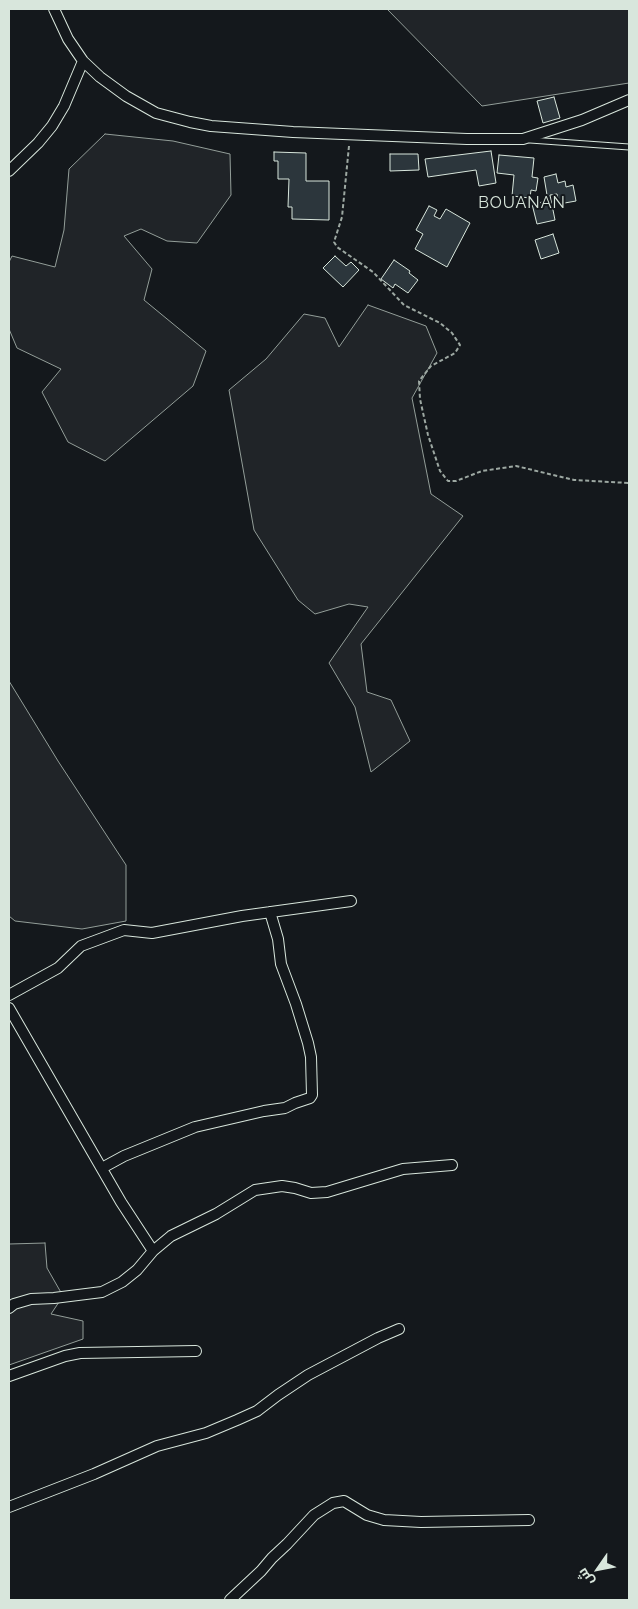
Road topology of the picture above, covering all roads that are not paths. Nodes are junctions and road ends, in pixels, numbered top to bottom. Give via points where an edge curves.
1 (54, 9) edge
2 (83, 61) junction
3 (629, 100) edge
4 (523, 139) junction
5 (629, 147) edge
6 (9, 171) edge
7 (351, 901) dead end
8 (270, 912) junction
9 (9, 995) edge
10 (9, 1008) edge
11 (452, 1166) dead end
12 (102, 1168) junction
13 (153, 1251) junction
14 (9, 1308) edge
15 (399, 1329) dead end
16 (196, 1351) dead end
17 (9, 1376) edge
18 (9, 1507) edge
19 (529, 1520) dead end
20 (230, 1600) edge

1 - 2 street
2 - 4 street via 126,96 156,113 190,122 237,129 467,140
2 - 6 street via 52,126
3 - 4 street via 582,120
4 - 5 lane
7 - 8 street
8 - 9 street via 152,933 124,930 81,946 58,968
8 - 12 street via 281,964 308,1043 312,1095 285,1108 195,1127
10 - 12 street
11 - 13 street via 403,1169 327,1192 310,1193 282,1186 255,1190 171,1236
12 - 13 street
13 - 14 street via 137,1270 102,1292 31,1299
15 - 18 street via 308,1375 257,1411 206,1433 157,1446
16 - 17 street via 80,1353
19 - 20 street via 384,1520 367,1515 344,1501 333,1503 314,1514

